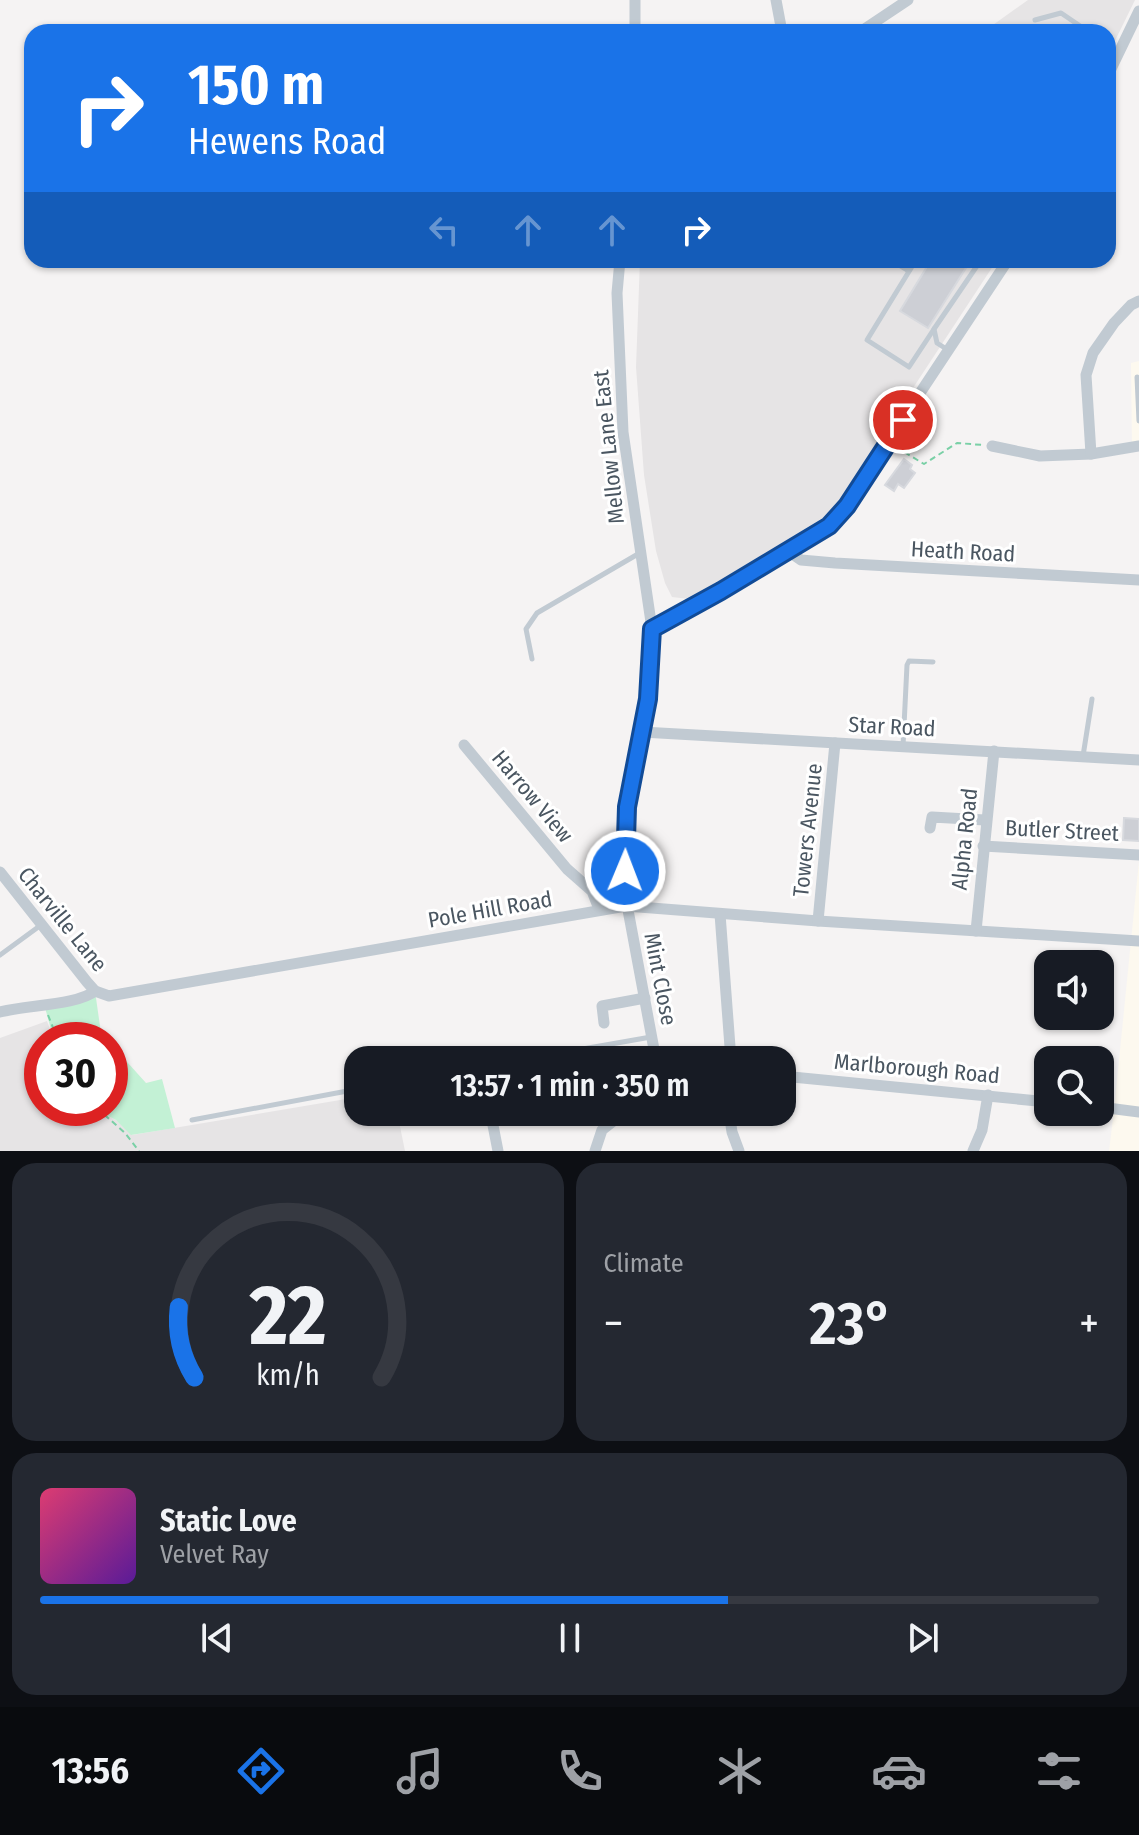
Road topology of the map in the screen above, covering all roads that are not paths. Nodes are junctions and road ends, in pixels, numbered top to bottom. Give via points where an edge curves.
1 (635, 0) edge
2 (776, 0) edge
3 (908, 0) edge
4 (1139, 11) edge
5 (1035, 20) dead end
6 (635, 24) edge
7 (780, 24) edge
8 (872, 24) edge
9 (1077, 24) edge
10 (1116, 53) edge
11 (619, 268) edge
12 (904, 268) edge
13 (911, 268) edge
14 (976, 268) edge
15 (1003, 268) edge
16 (909, 271) junction
17 (1139, 301) edge
18 (934, 329) junction
19 (948, 351) junction
20 (1137, 377) edge
21 (1139, 421) edge
22 (992, 446) road end
23 (1139, 446) edge
24 (1091, 454) junction
25 (788, 551) junction
26 (640, 553) junction
27 (1139, 580) edge
28 (652, 629) junction
29 (532, 659) dead end
30 (933, 662) dead end
31 (1092, 699) dead end
32 (642, 732) junction
33 (835, 743) junction
34 (464, 745) dead end
35 (903, 747) junction
36 (994, 751) junction
37 (1083, 757) junction
38 (1139, 760) edge
39 (985, 820) junction
40 (930, 828) dead end
41 (983, 846) junction
42 (1139, 855) edge
43 (0, 872) edge
44 (626, 906) junction
45 (599, 909) junction
46 (720, 914) junction
47 (818, 921) junction
48 (42, 925) junction
49 (976, 931) junction
50 (1139, 941) edge
51 (0, 955) edge
52 (95, 991) junction
53 (645, 998) junction
54 (0, 1012) edge
55 (604, 1023) dead end
56 (652, 1037) junction
57 (600, 1046) edge
58 (654, 1046) edge
59 (730, 1046) edge
60 (796, 1077) edge
61 (344, 1092) edge
62 (988, 1095) junction
63 (1034, 1100) edge
64 (1114, 1109) edge
65 (1139, 1112) edge
66 (192, 1120) dead end
67 (493, 1126) edge
68 (607, 1126) edge
69 (731, 1126) edge
70 (977, 1149) edge
71 (498, 1151) edge
72 (595, 1151) edge
73 (739, 1151) edge

1 - 6 street
2 - 7 street
3 - 8 street
4 - 10 street
5 - 9 lane via 1061,13
11 - 26 street, Mellow Lane East via 623,432
12 - 16 lane
13 - 16 lane
14 - 18 lane
15 - 19 street
16 - 18 lane via 867,340 909,367
17 - 24 street via 1114,323 1093,353 1086,375
18 - 19 lane via 937,343
19 - 25 street via 836,520
20 - 21 lane
22 - 24 street via 1040,456
23 - 24 street
25 - 27 street, Heath Road via 801,560 820,562
25 - 28 street
26 - 28 street, Mellow Lane East
26 - 29 lane via 537,613 526,629
28 - 32 street, Mellow Lane East
30 - 35 lane via 907,665
31 - 37 lane
32 - 33 street, Star Road
32 - 44 street, Mint Close via 627,807
33 - 35 street, Star Road
33 - 47 street, Towers Avenue
34 - 45 street, Harrow View via 567,869 592,891
35 - 36 street, Star Road
36 - 37 street, Star Road
36 - 39 street, Alpha Road
37 - 38 street, Star Road
39 - 40 street via 932,817
39 - 41 street, Alpha Road
41 - 42 street, Butler Street
41 - 49 street, Alpha Road
43 - 48 street, Charville Lane
44 - 45 street, Pole Hill Road
44 - 46 street, Pole Hill Road
44 - 53 street, Mint Close
45 - 52 street, Pole Hill Road via 118,995
46 - 47 street, Pole Hill Road
46 - 59 street
47 - 49 street, Pole Hill Road
48 - 51 lane
48 - 52 street, Charville Lane
49 - 50 street, Pole Hill Road
52 - 54 street, Pole Hill Road via 79,1000
53 - 55 street via 602,1006
53 - 56 street, Mint Close
56 - 57 lane
56 - 58 street, Mint Close
60 - 62 street, Marlborough Road
61 - 66 lane
62 - 63 street, Marlborough Road
62 - 70 street
64 - 65 street
67 - 71 street
68 - 72 street
69 - 73 street

